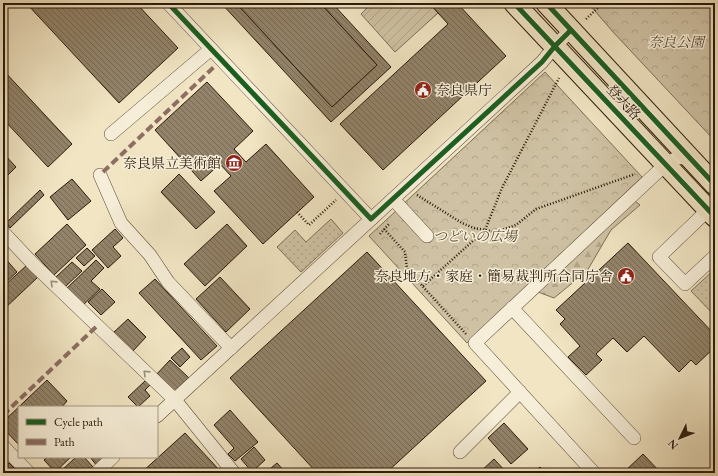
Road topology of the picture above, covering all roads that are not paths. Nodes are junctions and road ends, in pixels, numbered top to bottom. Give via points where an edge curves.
1 (168, 3) edge
2 (514, 3) edge
3 (546, 3) edge
4 (579, 25) junction
5 (555, 46) junction
6 (211, 49) junction
7 (111, 134) dead end
8 (689, 157) junction
9 (666, 164) junction
10 (100, 175) dead end
11 (715, 185) edge
12 (393, 199) junction
13 (712, 214) edge
14 (371, 219) junction
15 (3, 232) edge
16 (427, 236) dead end
17 (715, 256) edge
18 (512, 308) junction
19 (231, 348) junction
20 (520, 392) junction
21 (175, 400) junction
22 (158, 415) edge
23 (634, 438) dead end
24 (3, 446) edge
25 (460, 452) dead end
26 (112, 458) edge
27 (29, 473) edge
28 (96, 473) edge
29 (234, 473) edge
30 (594, 473) edge

1 - 6 street
2 - 5 highway, 登大路
3 - 4 highway, 登大路
4 - 5 street
4 - 8 highway, 登大路
5 - 9 highway, 登大路
5 - 12 street via 542,62
6 - 7 street
6 - 14 street
8 - 9 street via 677,158
8 - 11 highway, 登大路
9 - 13 highway, 登大路
9 - 18 street
10 - 19 street via 121,223 150,255 168,282
12 - 14 street
12 - 16 street
13 - 17 street via 659,257 685,284
14 - 19 street
21 -> 15 street
18 - 20 street via 475,343
18 - 23 street
19 - 21 street
20 - 25 street
20 - 30 street
21 - 22 street
21 - 29 street
24 - 27 street
26 - 28 street

